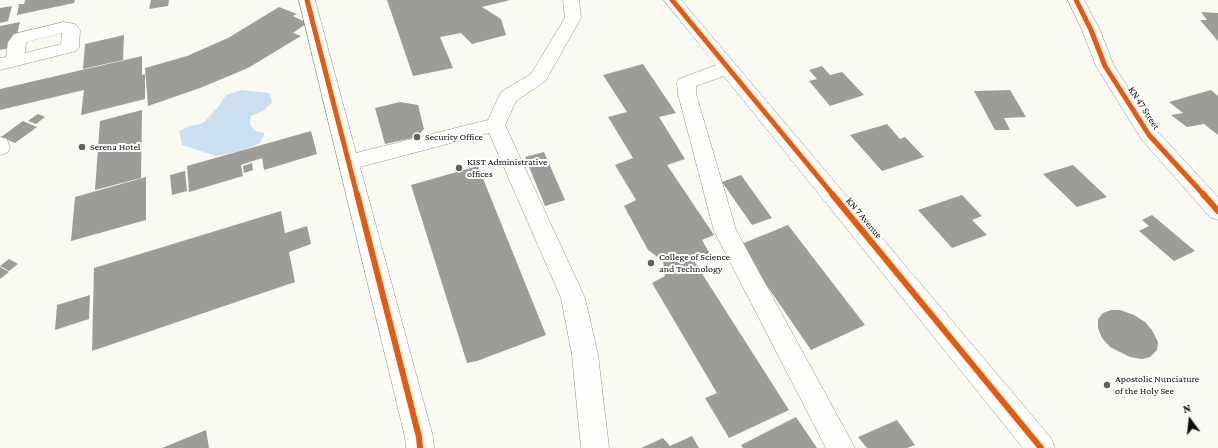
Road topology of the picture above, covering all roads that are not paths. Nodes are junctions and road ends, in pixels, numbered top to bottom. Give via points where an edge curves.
1 (307, 0) edge
2 (571, 0) edge
3 (672, 0) edge
4 (1076, 0) edge
5 (727, 68) junction
6 (495, 125) junction
7 (0, 144) edge
8 (0, 148) edge
9 (348, 163) junction
10 (1218, 211) edge
11 (420, 448) edge
12 (595, 448) edge
13 (841, 448) edge
14 (1041, 448) edge

1 - 9 street
2 - 6 street via 573,18 538,78 508,97
3 - 5 street, KN 7 Avenue
4 - 10 street, KN 47 Street via 1092,30 1105,66 1149,135
5 - 13 street via 686,83 725,231
5 - 14 street, KN 7 Avenue
6 - 9 street
6 - 12 street via 573,298 585,355
7 - 8 street
9 - 11 street via 420,437

